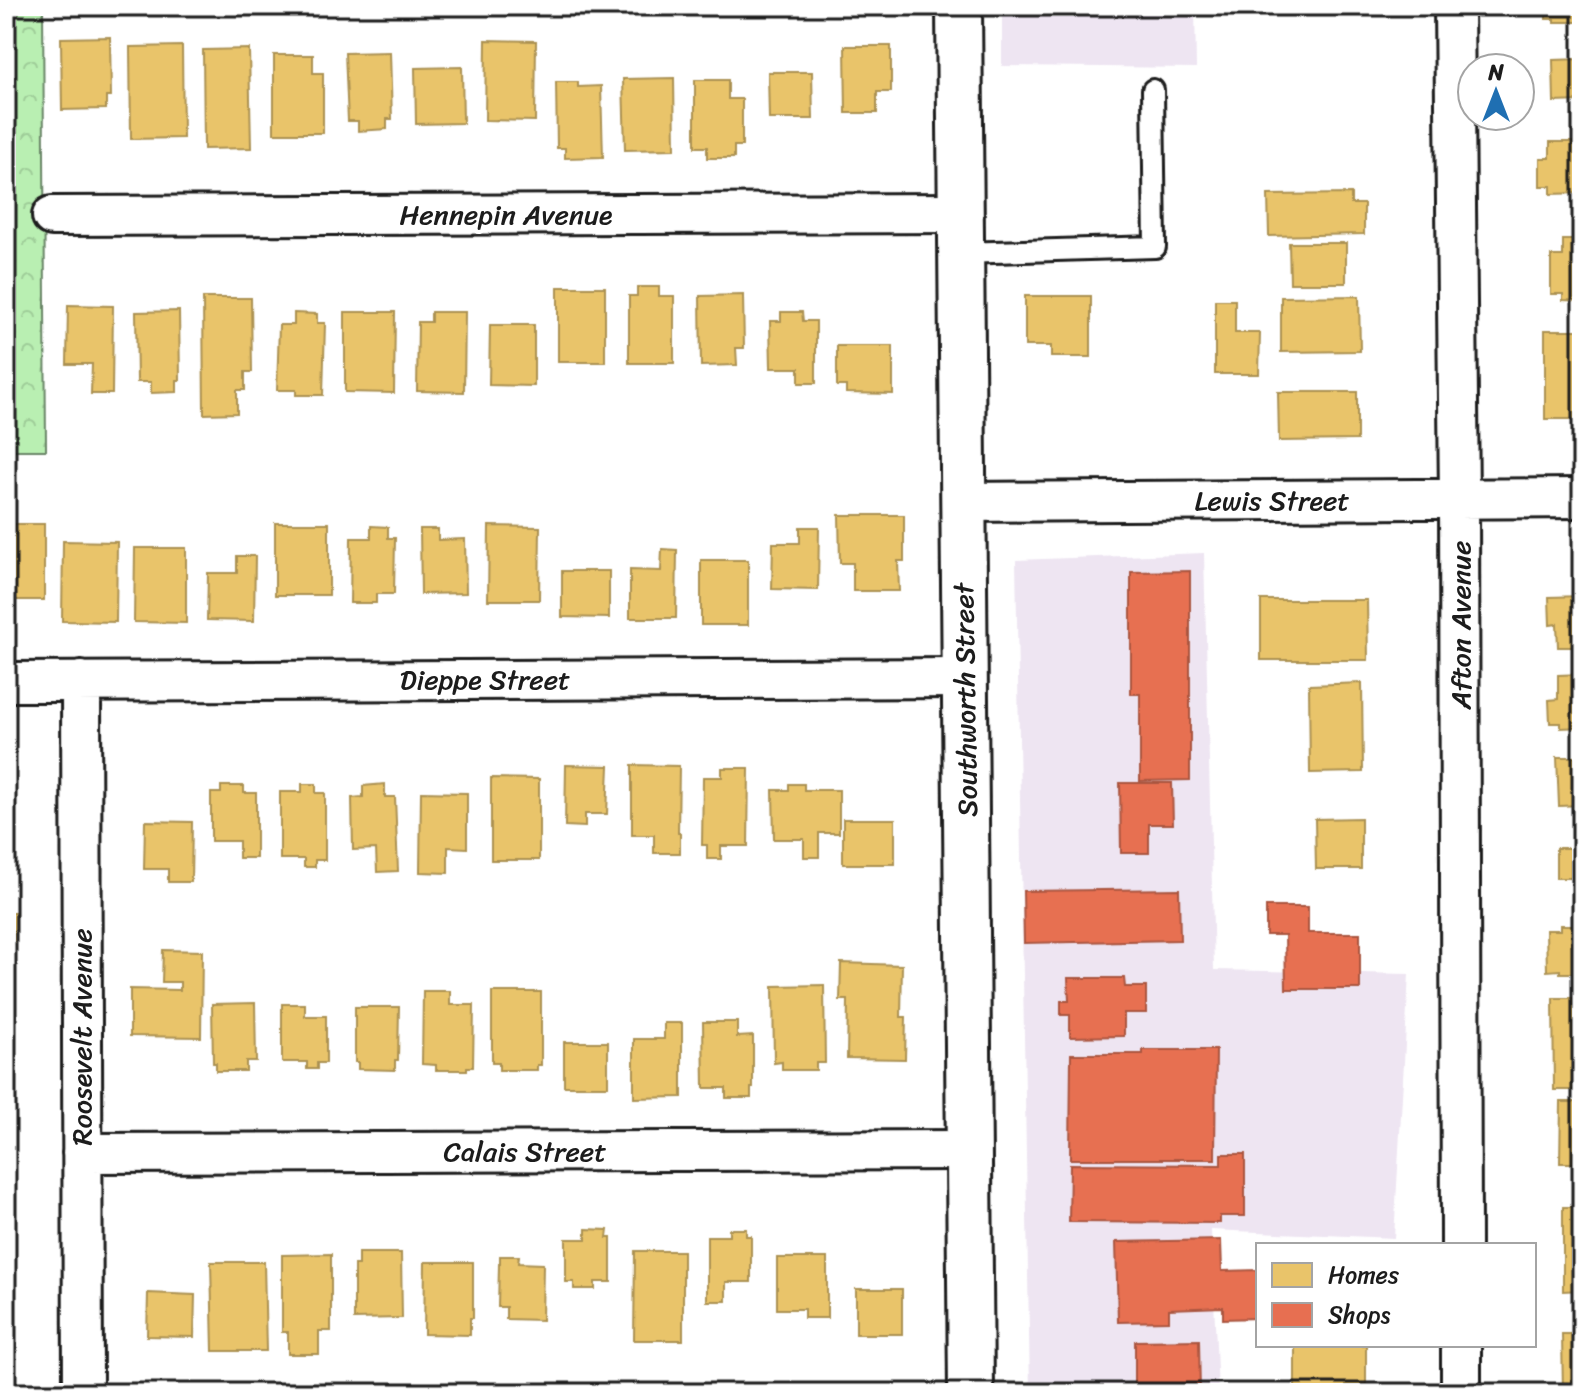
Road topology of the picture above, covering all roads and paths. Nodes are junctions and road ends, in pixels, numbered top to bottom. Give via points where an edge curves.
1 (959, 6) edge
2 (1454, 6) edge
3 (1153, 90) dead end
4 (52, 216) dead end
5 (961, 233) junction
6 (1582, 498) edge
7 (1459, 499) junction
8 (963, 502) junction
9 (964, 678) junction
10 (81, 681) junction
11 (6, 682) edge
12 (969, 1150) junction
13 (82, 1153) junction
14 (1461, 1243) edge
15 (1461, 1347) edge
16 (83, 1393) edge
17 (971, 1393) edge
18 (1461, 1393) edge

1 - 5 main road, Southworth Street
2 - 7 street, Afton Avenue
3 - 5 lane via 1155,247
4 - 5 street, Hennepin Avenue
5 - 8 main road, Southworth Street
6 - 7 street, Lewis Street
7 - 8 street, Lewis Street
7 - 14 street, Afton Avenue
8 - 9 main road, Southworth Street
9 - 10 street, Dieppe Street
9 - 12 main road, Southworth Street
10 - 11 street, Dieppe Street
10 - 13 street, Roosevelt Avenue
12 - 13 street, Calais Street
12 - 17 main road, Southworth Street
13 - 16 street, Roosevelt Avenue
15 - 18 street

